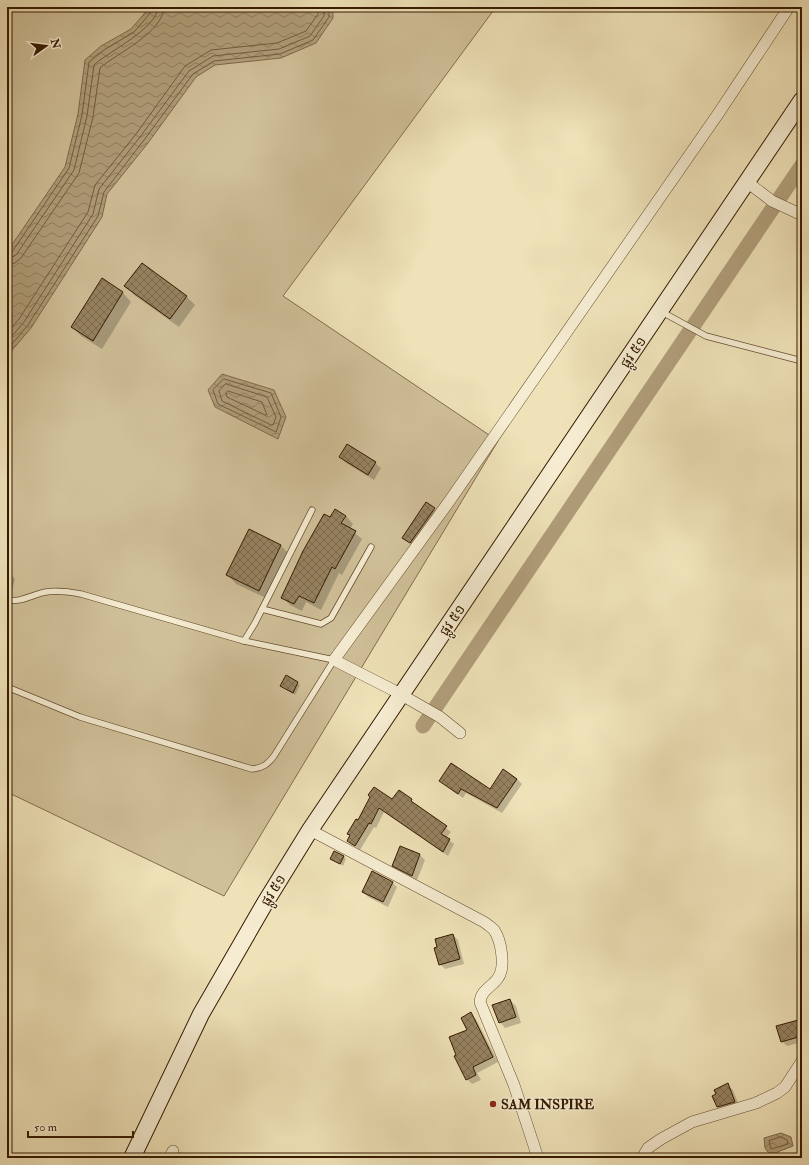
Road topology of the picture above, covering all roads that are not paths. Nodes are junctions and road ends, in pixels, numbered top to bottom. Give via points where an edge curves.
1 (789, 7) edge
2 (802, 100) edge
3 (747, 182) junction
4 (802, 215) edge
5 (660, 311) junction
6 (802, 361) edge
7 (312, 510) dead end
8 (371, 547) dead end
9 (7, 600) edge
10 (262, 609) junction
11 (244, 641) junction
12 (334, 660) junction
13 (7, 687) edge
14 (398, 692) junction
15 (460, 733) dead end
16 (310, 830) junction
17 (802, 1061) edge
18 (132, 1158) edge
19 (538, 1158) edge
20 (642, 1158) edge

1 - 12 street via 718,114 448,503
2 - 3 main road, ផ្លូវ ៥១
3 - 4 street via 768,198
3 - 5 main road, ផ្លូវ ៥១
5 - 6 lane via 706,336
5 - 14 main road, ផ្លូវ ៥១
7 - 10 lane
8 - 10 lane via 327,622 321,624
9 - 11 lane via 21,600 59,590
10 - 11 lane
11 - 12 lane
12 - 13 lane via 274,756 264,767 258,769 80,717
12 - 14 street
14 - 15 street
14 - 16 main road, ផ្លូវ ៥១
16 - 18 main road, ផ្លូវ ៥១ via 201,1014
16 - 19 street via 484,922 494,930 501,952 500,976 482,994 480,1002 514,1085
17 - 20 street via 785,1087 776,1093 756,1103 692,1122 648,1148

